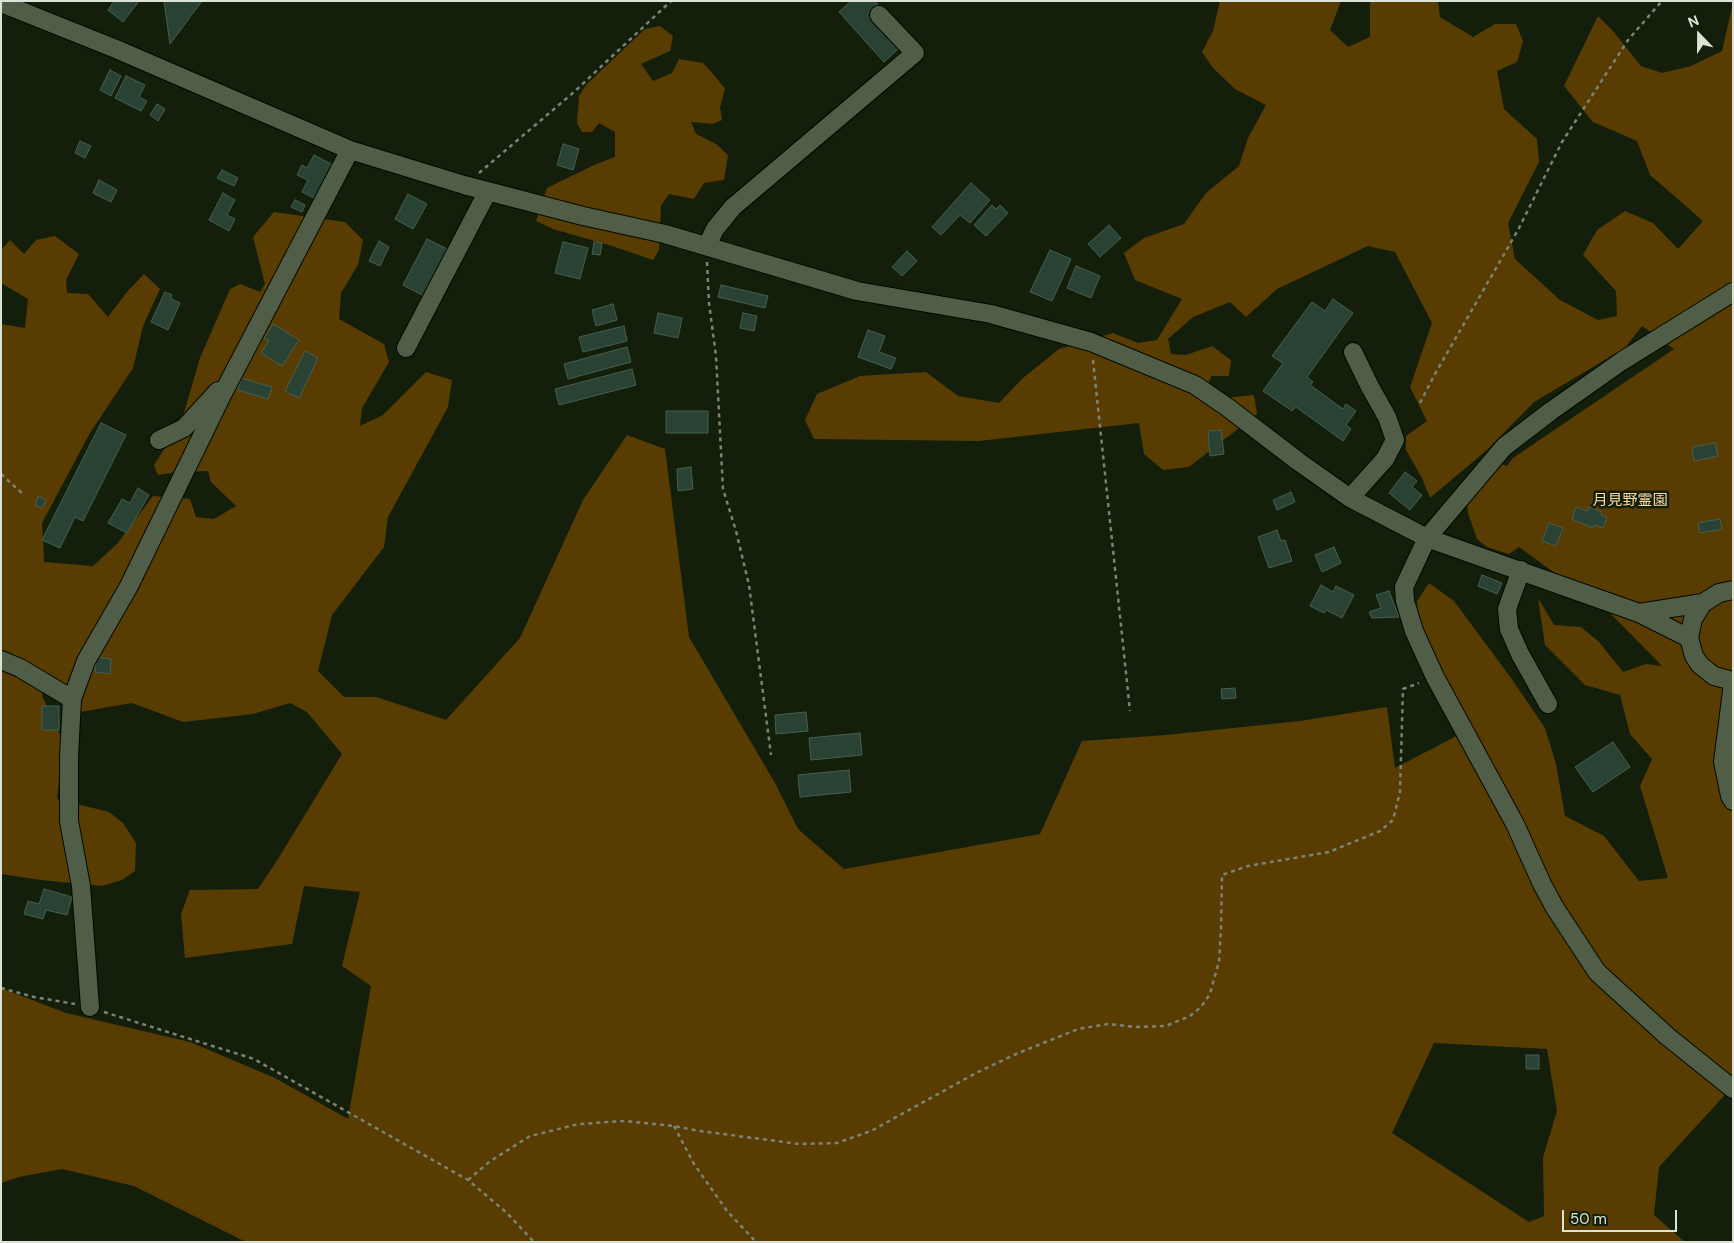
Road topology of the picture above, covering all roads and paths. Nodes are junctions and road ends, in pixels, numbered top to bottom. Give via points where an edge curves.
1 (671, 1) edge
2 (1662, 1) edge
3 (1, 3) edge
4 (880, 15) dead end
5 (350, 150) junction
6 (464, 185) junction
7 (488, 191) junction
8 (707, 246) junction
9 (1733, 292) edge
10 (1091, 342) junction
11 (406, 348) dead end
12 (1353, 352) dead end
13 (232, 376) junction
14 (1420, 403) dead end
15 (159, 440) dead end
16 (1, 474) edge
17 (23, 494) dead end
18 (1350, 498) junction
19 (1427, 538) junction
20 (1521, 570) junction
21 (1733, 590) edge
22 (1703, 603) junction
23 (1639, 613) junction
24 (1690, 638) junction
25 (1, 660) edge
26 (1435, 677) junction
27 (1733, 682) edge
28 (72, 699) junction
29 (1548, 704) dead end
30 (1130, 711) dead end
31 (771, 755) dead end
32 (1733, 801) edge
33 (1, 988) edge
34 (90, 1007) junction
35 (1733, 1089) edge
36 (674, 1126) junction
37 (468, 1180) junction
38 (534, 1242) edge
39 (756, 1242) edge

1 - 6 path via 574,92
2 - 14 path via 1628,40 1562,142 1518,230
3 - 5 street
4 - 8 street via 915,53 733,207 715,229
5 - 6 street
5 - 13 street
6 - 7 street
7 - 8 street
7 - 11 street
8 - 10 street via 857,291 991,314
8 - 31 path via 723,489 749,585
9 - 19 street via 1622,361 1504,446
10 - 18 street via 1195,385
10 - 30 path
12 - 18 street via 1387,417 1395,440 1386,459
13 - 15 street via 184,428
13 - 28 street via 128,586 86,661
16 - 17 path
18 - 19 street
19 - 20 street
19 - 26 street via 1404,587 1414,630
20 - 23 street
20 - 29 street via 1507,609 1509,629
21 - 22 street via 1719,593
22 - 23 street
22 - 24 street via 1692,619
23 - 24 street
24 - 27 street via 1694,656 1700,664 1714,676
25 - 28 street
26 - 35 street via 1515,824 1555,908 1597,972
26 - 36 path via 1403,689 1400,792 1393,820 1380,831 1329,852 1248,866 1222,875 1219,961 1210,994 1202,1007 1190,1016 1166,1026 1108,1024 1078,1029 1016,1054 871,1131 837,1143 799,1144
27 - 32 street via 1724,762
28 - 34 street via 69,821 81,886
33 - 34 path
34 - 37 path via 254,1059
36 - 37 path via 625,1121 580,1124 530,1136 489,1162
36 - 39 path via 694,1164
37 - 38 path via 507,1213

